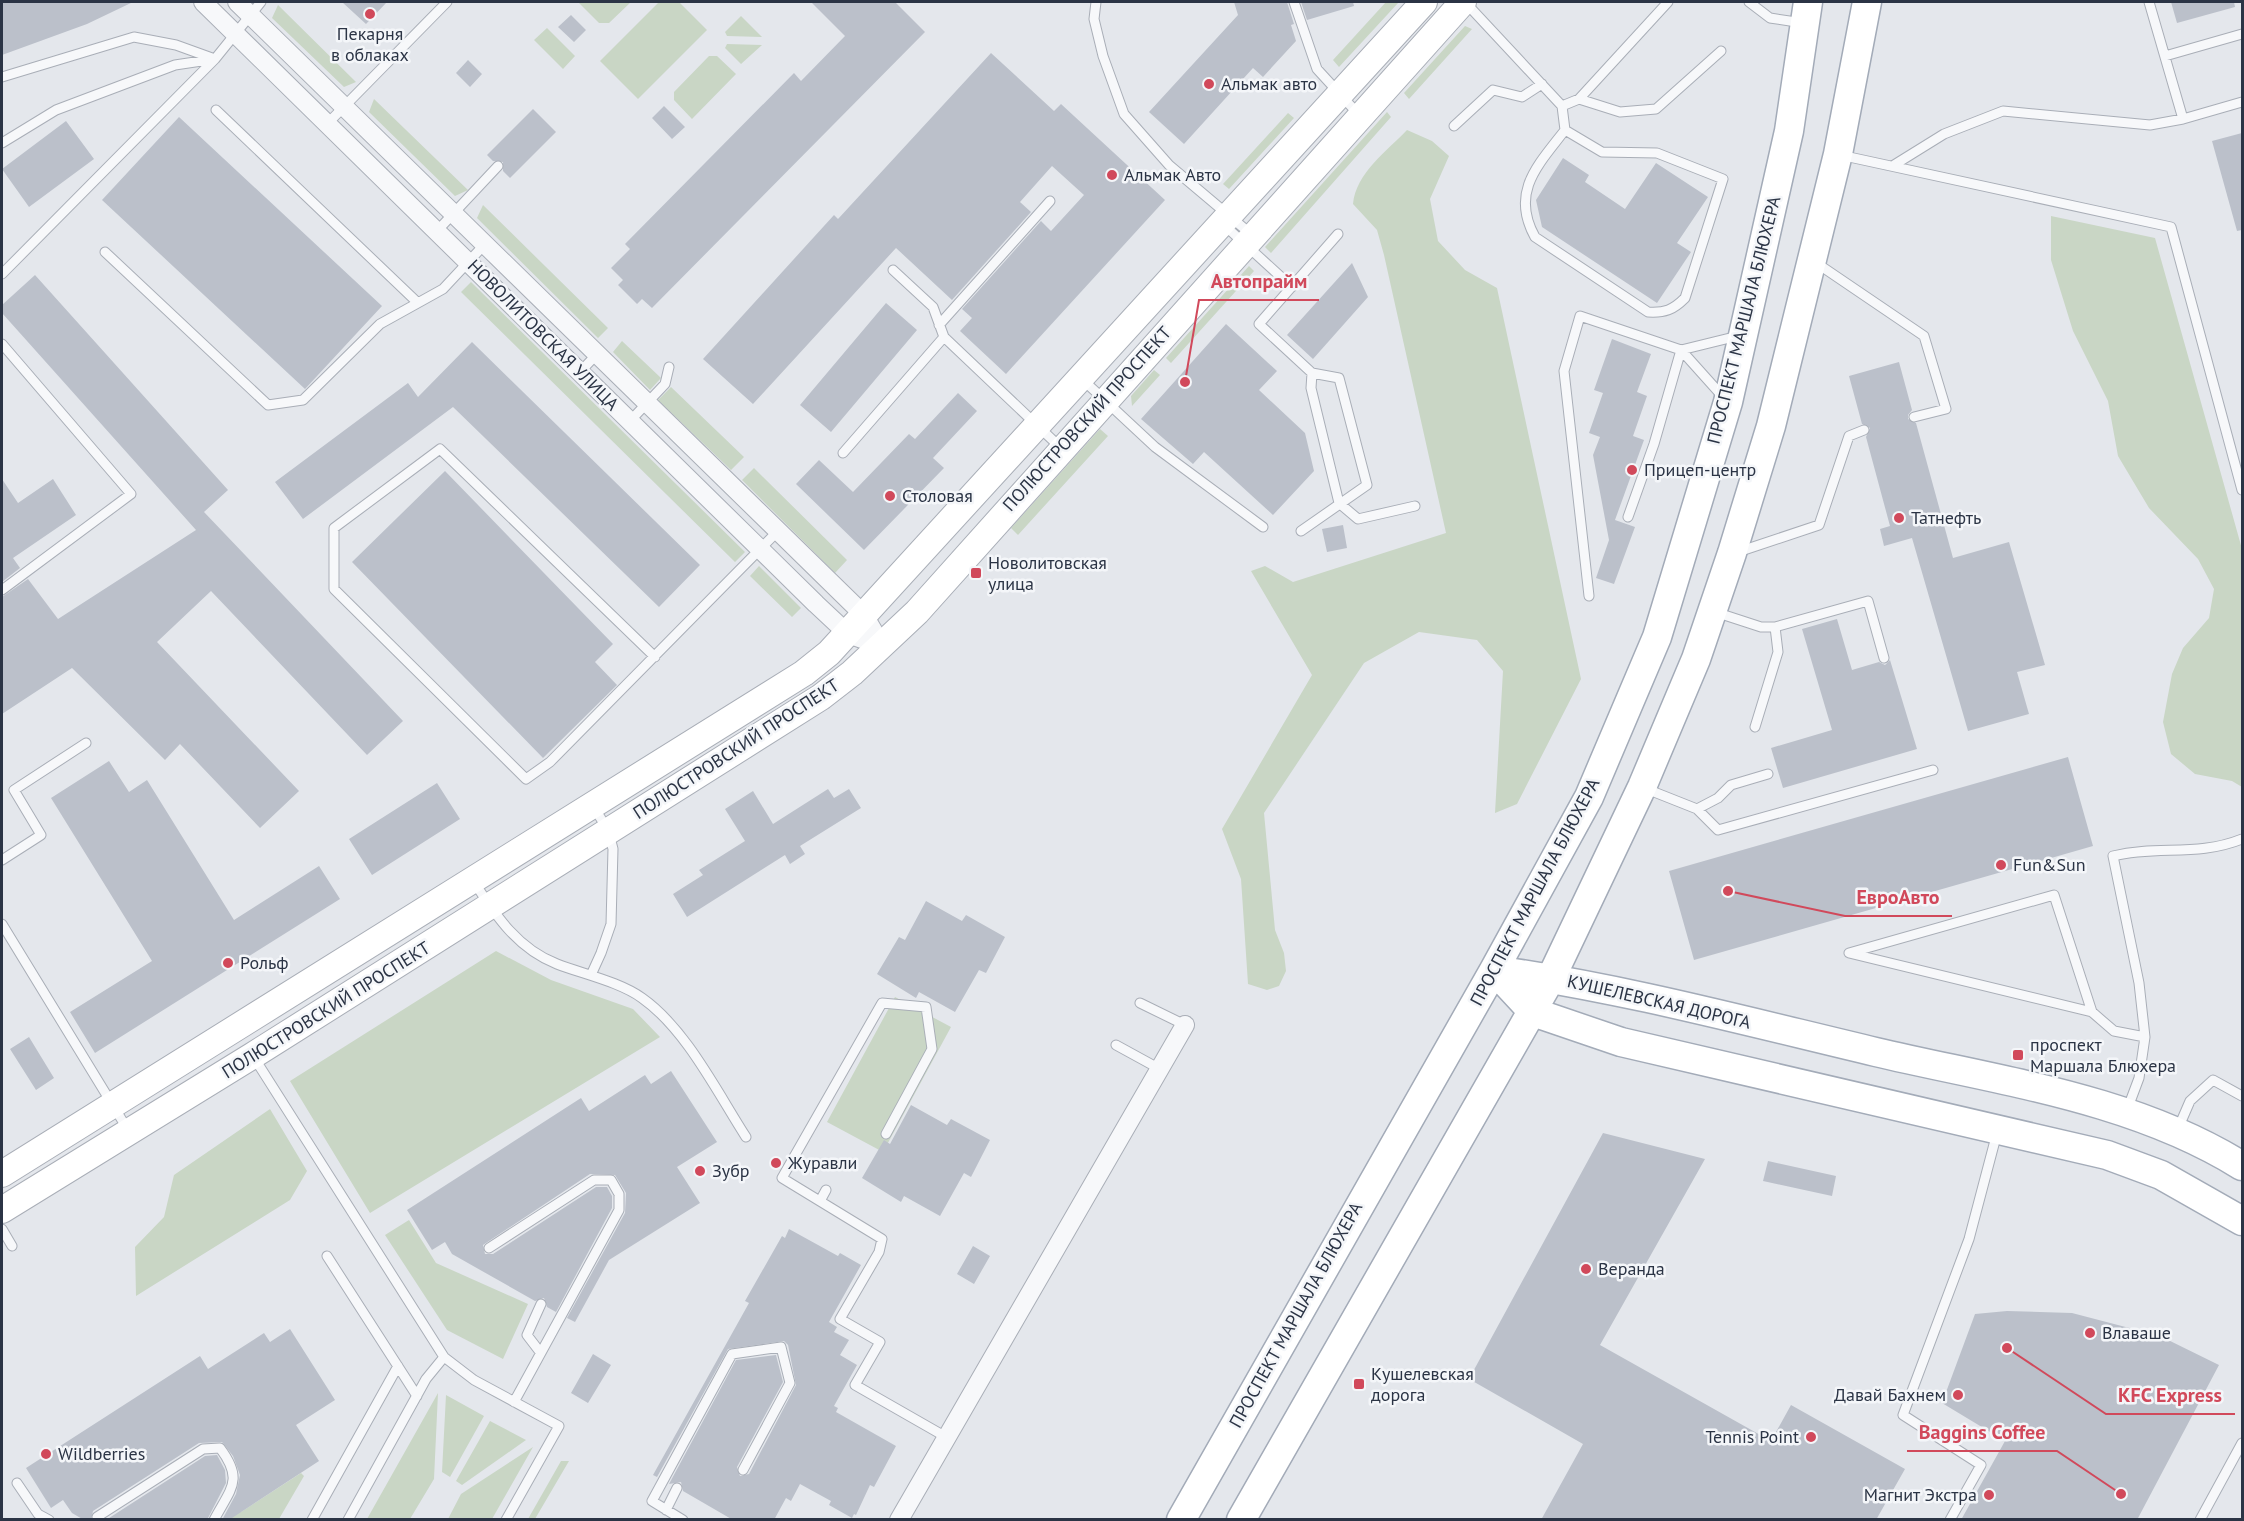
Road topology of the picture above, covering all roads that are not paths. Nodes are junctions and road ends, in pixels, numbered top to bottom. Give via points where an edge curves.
1 (203, 2) edge
2 (237, 2) edge
3 (447, 2) edge
4 (1096, 2) edge
5 (1294, 2) edge
6 (1424, 2) edge
7 (1464, 2) edge
8 (1668, 2) edge
9 (1749, 2) edge
10 (1867, 2) edge
11 (2149, 2) edge
12 (256, 8) edge
13 (1807, 13) edge
14 (236, 33) junction
15 (2242, 34) edge
16 (1721, 51) dead end
17 (2165, 56) junction
18 (215, 59) junction
19 (2, 77) edge
20 (1542, 84) junction
21 (1340, 96) junction
22 (1579, 99) junction
23 (2242, 102) edge
24 (344, 105) junction
25 (1562, 106) junction
26 (216, 110) dead end
27 (1360, 116) junction
28 (2183, 119) junction
29 (327, 124) junction
30 (1454, 126) dead end
31 (1565, 130) junction
32 (2, 143) edge
33 (1838, 154) junction
34 (1894, 165) junction
35 (498, 166) dead end
36 (1050, 201) dead end
37 (454, 213) junction
38 (1227, 220) junction
39 (437, 231) junction
40 (1338, 234) dead end
41 (1248, 239) junction
42 (485, 244) junction
43 (105, 252) dead end
44 (1812, 261) junction
45 (469, 262) junction
46 (894, 270) dead end
47 (2, 274) edge
48 (1292, 287) junction
49 (418, 303) junction
50 (939, 325) junction
51 (1743, 334) junction
52 (944, 337) junction
53 (2, 344) edge
54 (1680, 350) junction
55 (597, 354) junction
56 (669, 367) dead end
57 (580, 372) junction
58 (1312, 373) junction
59 (1082, 380) junction
60 (1104, 400) junction
61 (1728, 402) junction
62 (646, 403) junction
63 (1914, 417) dead end
64 (630, 421) junction
65 (1038, 426) junction
66 (1864, 430) dead end
67 (1061, 448) junction
68 (843, 453) dead end
69 (2242, 490) edge
70 (1339, 503) junction
71 (1415, 506) dead end
72 (1628, 517) dead end
73 (1263, 527) dead end
74 (1301, 531) dead end
75 (777, 532) junction
76 (760, 549) junction
77 (1732, 554) junction
78 (2, 590) edge
79 (1589, 596) dead end
80 (1713, 611) junction
81 (856, 624) junction
82 (1775, 627) junction
83 (882, 646) junction
84 (655, 657) junction
85 (1884, 658) dead end
86 (1755, 727) dead end
87 (86, 743) dead end
88 (1933, 770) dead end
89 (1768, 774) dead end
90 (1642, 787) junction
91 (593, 805) junction
92 (1697, 809) junction
93 (608, 830) junction
94 (2242, 839) edge
95 (2, 860) edge
96 (473, 880) junction
97 (490, 906) junction
98 (2, 924) edge
99 (1494, 970) junction
100 (591, 975) junction
101 (1551, 978) junction
102 (1140, 1003) dead end
103 (1533, 1012) junction
104 (2092, 1012) junction
105 (1185, 1026) joint
106 (2145, 1037) junction
107 (1116, 1045) dead end
108 (252, 1056) junction
109 (1158, 1068) junction
110 (2242, 1096) edge
111 (113, 1105) junction
112 (2126, 1112) junction
113 (1999, 1128) junction
114 (2177, 1131) junction
115 (129, 1132) junction
116 (886, 1134) dead end
117 (746, 1137) dead end
118 (2242, 1166) edge
119 (2, 1174) edge
120 (826, 1190) dead end
121 (820, 1201) junction
122 (2, 1210) edge
123 (2242, 1221) edge
124 (2, 1229) edge
125 (12, 1246) dead end
126 (489, 1248) dead end
127 (327, 1256) dead end
128 (541, 1304) dead end
129 (540, 1352) junction
130 (444, 1357) junction
131 (398, 1366) junction
132 (417, 1396) junction
133 (514, 1402) junction
134 (946, 1437) junction
135 (2242, 1443) edge
136 (743, 1470) dead end
137 (17, 1483) dead end
138 (677, 1488) dead end
139 (666, 1510) junction
140 (98, 1517) dead end
141 (49, 1520) edge
142 (214, 1520) edge
143 (312, 1520) edge
144 (348, 1520) edge
145 (506, 1520) edge
146 (683, 1520) edge
147 (899, 1520) edge
148 (1181, 1520) edge
149 (1241, 1520) edge
150 (1950, 1520) edge
151 (2200, 1520) edge

1 - 14 street, НОВОЛИТОВСКАЯ УЛИЦА
2 - 12 street, НОВОЛИТОВСКАЯ УЛИЦА
3 - 24 lane
4 - 38 lane via 1094,19 1103,56 1124,114 1169,165
5 - 21 lane via 1317,69
6 - 21 main road, ПОЛЮСТРОВСКИЙ ПРОСПЕКТ
7 - 20 lane
7 - 27 main road, ПОЛЮСТРОВСКИЙ ПРОСПЕКТ
8 - 22 lane
9 - 13 lane via 1770,18
10 - 33 main road
11 - 17 lane
12 - 14 lane
12 - 24 street, НОВОЛИТОВСКАЯ УЛИЦА
13 - 51 main road, ПРОСПЕКТ МАРШАЛА БЛЮХЕРА via 1789,131
14 - 18 lane
14 - 29 street, НОВОЛИТОВСКАЯ УЛИЦА
15 - 17 lane
16 - 22 lane via 1656,109 1620,112
17 - 28 lane
18 - 19 lane via 176,45 134,37
18 - 32 lane via 176,65 56,110
18 - 47 lane
20 - 25 lane
20 - 30 lane via 1522,97 1493,90
21 - 27 lane
21 - 38 main road, ПОЛЮСТРОВСКИЙ ПРОСПЕКТ
22 - 25 lane
23 - 28 lane
24 - 29 lane
24 - 37 street, НОВОЛИТОВСКАЯ УЛИЦА
25 - 31 lane
26 - 49 lane
27 - 41 main road, ПОЛЮСТРОВСКИЙ ПРОСПЕКТ
28 - 34 lane via 2150,125 2003,111 1944,134
29 - 39 street, НОВОЛИТОВСКАЯ УЛИЦА
31 - 31 lane via 1602,152 1657,153 1723,179 1684,298 1674,309 1648,312 1535,237 1526,221 1527,185 1534,169
33 - 34 lane
33 - 44 main road
34 - 69 lane via 2171,227
35 - 37 lane
36 - 50 lane
37 - 39 lane
37 - 42 street, НОВОЛИТОВСКАЯ УЛИЦА
38 - 41 lane
38 - 59 main road, ПОЛЮСТРОВСКИЙ ПРОСПЕКТ
39 - 45 street, НОВОЛИТОВСКАЯ УЛИЦА
40 - 48 lane
41 - 48 lane
41 - 60 main road, ПОЛЮСТРОВСКИЙ ПРОСПЕКТ
42 - 45 lane
42 - 55 street, НОВОЛИТОВСКАЯ УЛИЦА
43 - 49 lane via 268,405 303,400 380,324
44 - 63 lane via 1924,336 1946,409
44 - 77 main road via 1771,426
45 - 49 lane via 443,289
45 - 57 street, НОВОЛИТОВСКАЯ УЛИЦА
46 - 50 lane via 933,308
48 - 58 lane via 1259,324
50 - 52 lane
51 - 54 lane
51 - 61 main road, ПРОСПЕКТ МАРШАЛА БЛЮХЕРА
52 - 65 lane
52 - 68 lane
53 - 78 lane via 132,494
54 - 61 lane
54 - 72 lane via 1654,444
54 - 79 lane via 1581,316 1564,372
55 - 57 lane
55 - 62 street, НОВОЛИТОВСКАЯ УЛИЦА
56 - 62 lane via 665,384
57 - 64 street, НОВОЛИТОВСКАЯ УЛИЦА
58 - 70 lane via 1311,388
58 - 70 lane via 1339,378 1367,485
59 - 60 lane
59 - 65 main road, ПОЛЮСТРОВСКИЙ ПРОСПЕКТ
60 - 67 main road, ПОЛЮСТРОВСКИЙ ПРОСПЕКТ
60 - 73 lane via 1155,447
61 - 99 main road, ПРОСПЕКТ МАРШАЛА БЛЮХЕРА via 1657,637 1589,797
62 - 64 lane
62 - 75 street, НОВОЛИТОВСКАЯ УЛИЦА
64 - 76 street, НОВОЛИТОВСКАЯ УЛИЦА
65 - 67 lane
65 - 81 main road, ПОЛЮСТРОВСКИЙ ПРОСПЕКТ
66 - 77 lane via 1849,436 1819,525
67 - 83 main road, ПОЛЮСТРОВСКИЙ ПРОСПЕКТ via 917,612
70 - 71 lane via 1358,519
70 - 74 lane
75 - 76 lane
75 - 81 street, НОВОЛИТОВСКАЯ УЛИЦА
76 - 81 street, НОВОЛИТОВСКАЯ УЛИЦА
76 - 84 lane
77 - 80 main road
80 - 82 lane via 1761,627
80 - 90 main road
81 - 83 street, НОВОЛИТОВСКАЯ УЛИЦА
81 - 91 main road, ПОЛЮСТРОВСКИЙ ПРОСПЕКТ via 804,673
82 - 85 lane via 1868,601
82 - 86 lane via 1778,652
83 - 93 main road, ПОЛЮСТРОВСКИЙ ПРОСПЕКТ via 820,697
84 - 84 lane via 550,762 526,779 334,590 334,528 440,449
87 - 95 lane via 14,790 41,835
88 - 92 lane via 1718,830
89 - 92 lane via 1731,785 1718,798
90 - 92 lane
90 - 101 main road
91 - 93 lane
91 - 96 main road, ПОЛЮСТРОВСКИЙ ПРОСПЕКТ
93 - 97 main road, ПОЛЮСТРОВСКИЙ ПРОСПЕКТ
93 - 100 lane via 613,849 611,924
94 - 106 lane via 2202,850 2137,850 2114,856 2139,983
96 - 97 lane
96 - 111 main road, ПОЛЮСТРОВСКИЙ ПРОСПЕКТ
97 - 100 lane via 530,950
97 - 108 main road, ПОЛЮСТРОВСКИЙ ПРОСПЕКТ
98 - 111 lane
99 - 101 main road, КУШЕЛЕВСКАЯ ДОРОГА
99 - 103 main road
99 - 148 main road, ПРОСПЕКТ МАРШАЛА БЛЮХЕРА
100 - 117 lane via 642,998 678,1032
101 - 103 main road
101 - 112 main road, КУШЕЛЕВСКАЯ ДОРОГА
102 - 105 lane
103 - 113 main road via 1622,1042
103 - 149 main road
104 - 104 lane via 2054,895 1849,953 2081,1010
104 - 106 lane via 2114,1031
105 - 109 street
106 - 112 lane via 2139,1078
107 - 109 lane
108 - 115 main road, ПОЛЮСТРОВСКИЙ ПРОСПЕКТ
108 - 130 lane
109 - 134 street
110 - 114 lane via 2214,1080 2190,1101
111 - 115 lane
111 - 119 main road, ПОЛЮСТРОВСКИЙ ПРОСПЕКТ
112 - 114 main road, КУШЕЛЕВСКАЯ ДОРОГА
113 - 123 main road via 2107,1155 2161,1176
113 - 150 lane via 1969,1239 1903,1415 1981,1465
114 - 118 main road, КУШЕЛЕВСКАЯ ДОРОГА
115 - 122 main road, ПОЛЮСТРОВСКИЙ ПРОСПЕКТ
116 - 121 lane via 932,1049 926,1007 882,1003 782,1178
120 - 121 lane
121 - 134 lane via 882,1239 879,1252 840,1319 880,1342 855,1385
124 - 125 lane
126 - 129 lane via 594,1180 611,1180 620,1194 619,1210
127 - 131 lane
128 - 129 lane via 527,1335
129 - 133 lane
130 - 132 lane
130 - 133 lane via 474,1380
131 - 132 lane
131 - 143 lane
132 - 144 lane
133 - 145 lane via 559,1426
134 - 147 street
135 - 151 lane
136 - 139 lane via 790,1383 781,1347 732,1354 652,1501
137 - 141 lane via 38,1514
138 - 139 lane
139 - 146 lane
140 - 142 lane via 202,1449 220,1448 233,1465 234,1479

